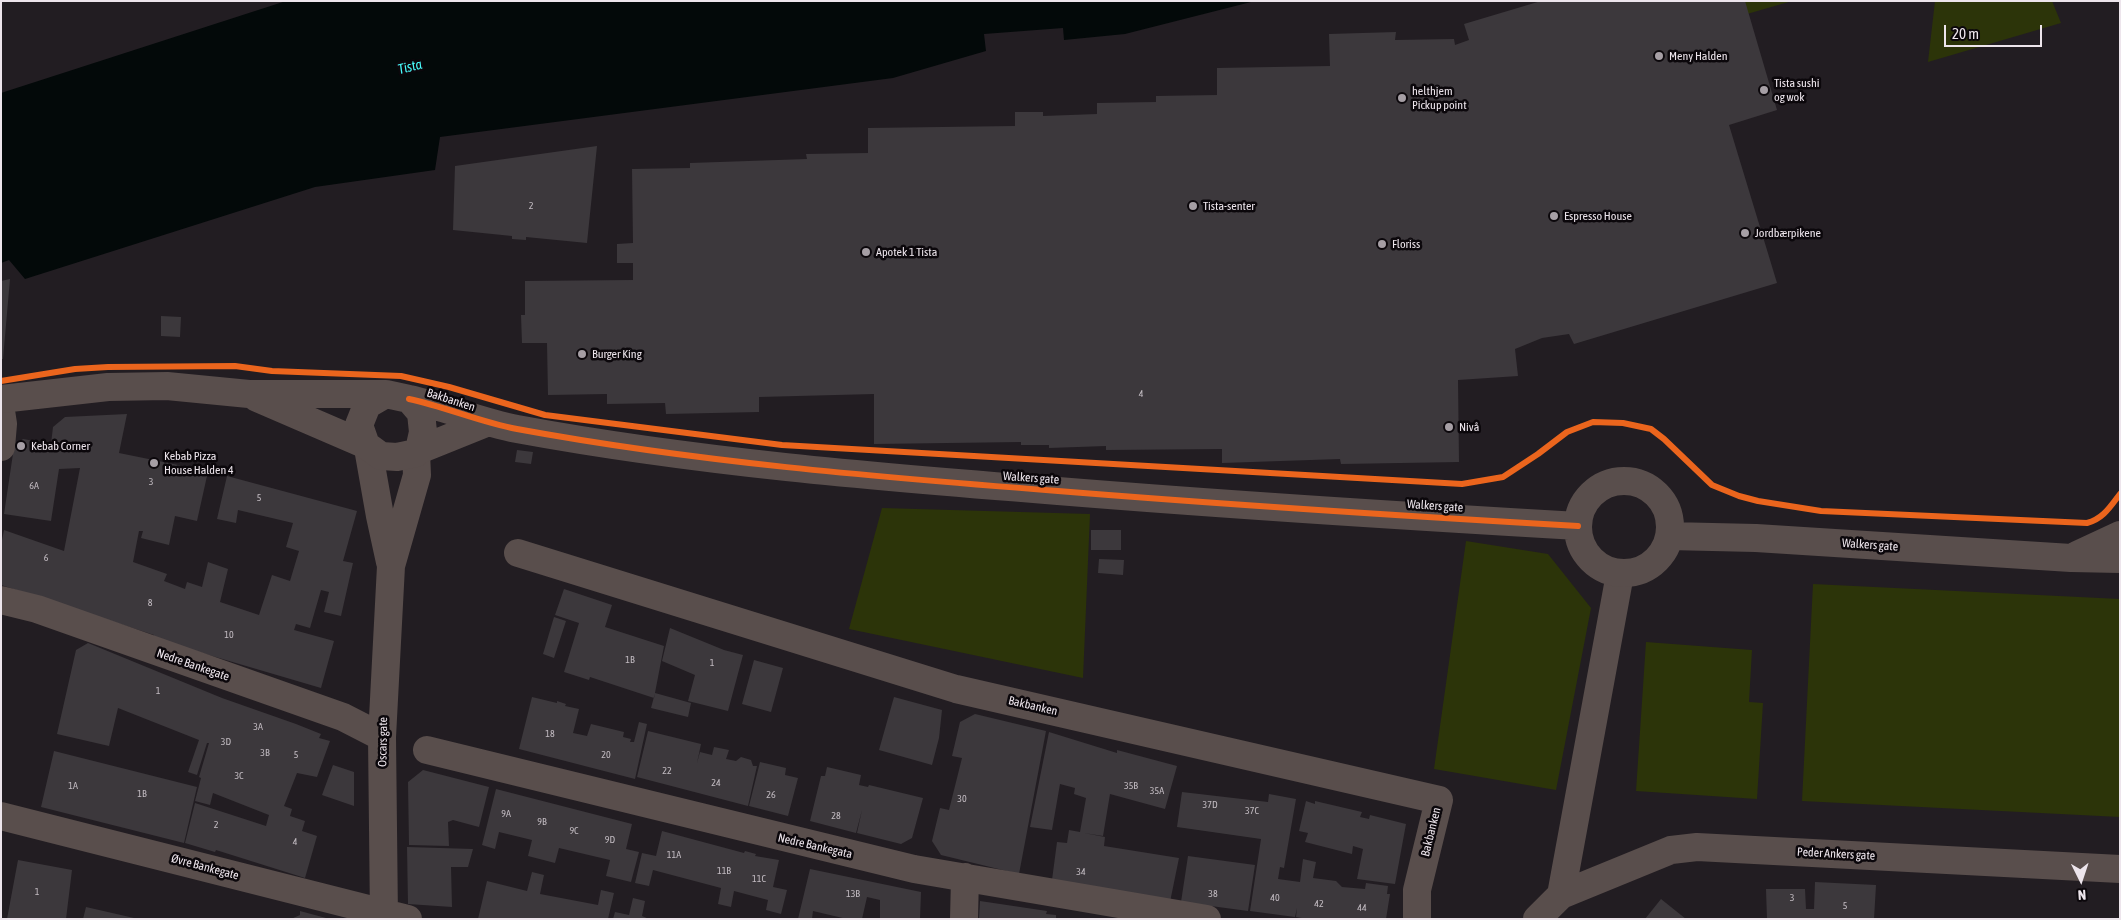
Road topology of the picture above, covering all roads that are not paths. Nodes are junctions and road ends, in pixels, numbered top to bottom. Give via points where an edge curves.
1 (249, 394) junction
2 (398, 397) junction
3 (1, 399) edge
4 (1, 411) edge
5 (486, 423) junction
6 (1, 447) edge
7 (367, 447) junction
8 (418, 451) junction
9 (1578, 526) junction
10 (2120, 535) edge
11 (1669, 536) junction
12 (518, 553) dead end
13 (2072, 558) junction
14 (2120, 558) edge
15 (391, 566) junction
16 (1620, 574) junction
17 (1, 600) edge
18 (382, 737) junction
19 (427, 750) dead end
20 (1, 816) edge
21 (2120, 869) edge
22 (966, 877) junction
23 (1561, 896) junction
24 (392, 916) edge
25 (964, 919) edge
26 (1207, 919) edge
27 (1416, 919) edge
28 (1537, 919) edge

1 - 2 street, Bakbanken
1 - 3 street, Bakbanken via 138,386
1 - 7 street, Bakbanken
2 - 5 street, Bakbanken via 441,406
2 - 7 street via 367,405 359,425
2 - 8 street via 421,413 423,432
4 - 6 street
5 - 8 street
5 - 9 street, Walkers gate via 705,458 911,481
7 - 8 street via 382,456 397,457
7 - 15 street, Oscars gate
8 - 15 street, Oscars gate via 417,475
9 - 11 street via 1582,509 1592,494 1601,487 1624,481 1640,484 1654,492 1664,505 1669,520
9 - 16 street via 1579,540 1585,553 1594,563
10 - 13 street, Walkers gate
11 - 13 street, Walkers gate via 1756,538
11 - 16 street via 1663,552 1652,564
12 - 27 street, Bakbanken via 956,689 1439,800 1417,890
13 - 14 street, Walkers gate
15 - 18 street, Oscars gate
16 - 23 street
17 - 18 street, Nedre Bankegate via 37,609 343,717
18 - 24 street, Oscars gate
19 - 22 street, Nedre Bankegata via 797,842 914,869
20 - 24 street, Øvre Bankegate
21 - 23 street, Peder Ankers gate via 1697,847 1671,850
22 - 25 street
22 - 26 street, Nedre Bankegata
23 - 28 street

